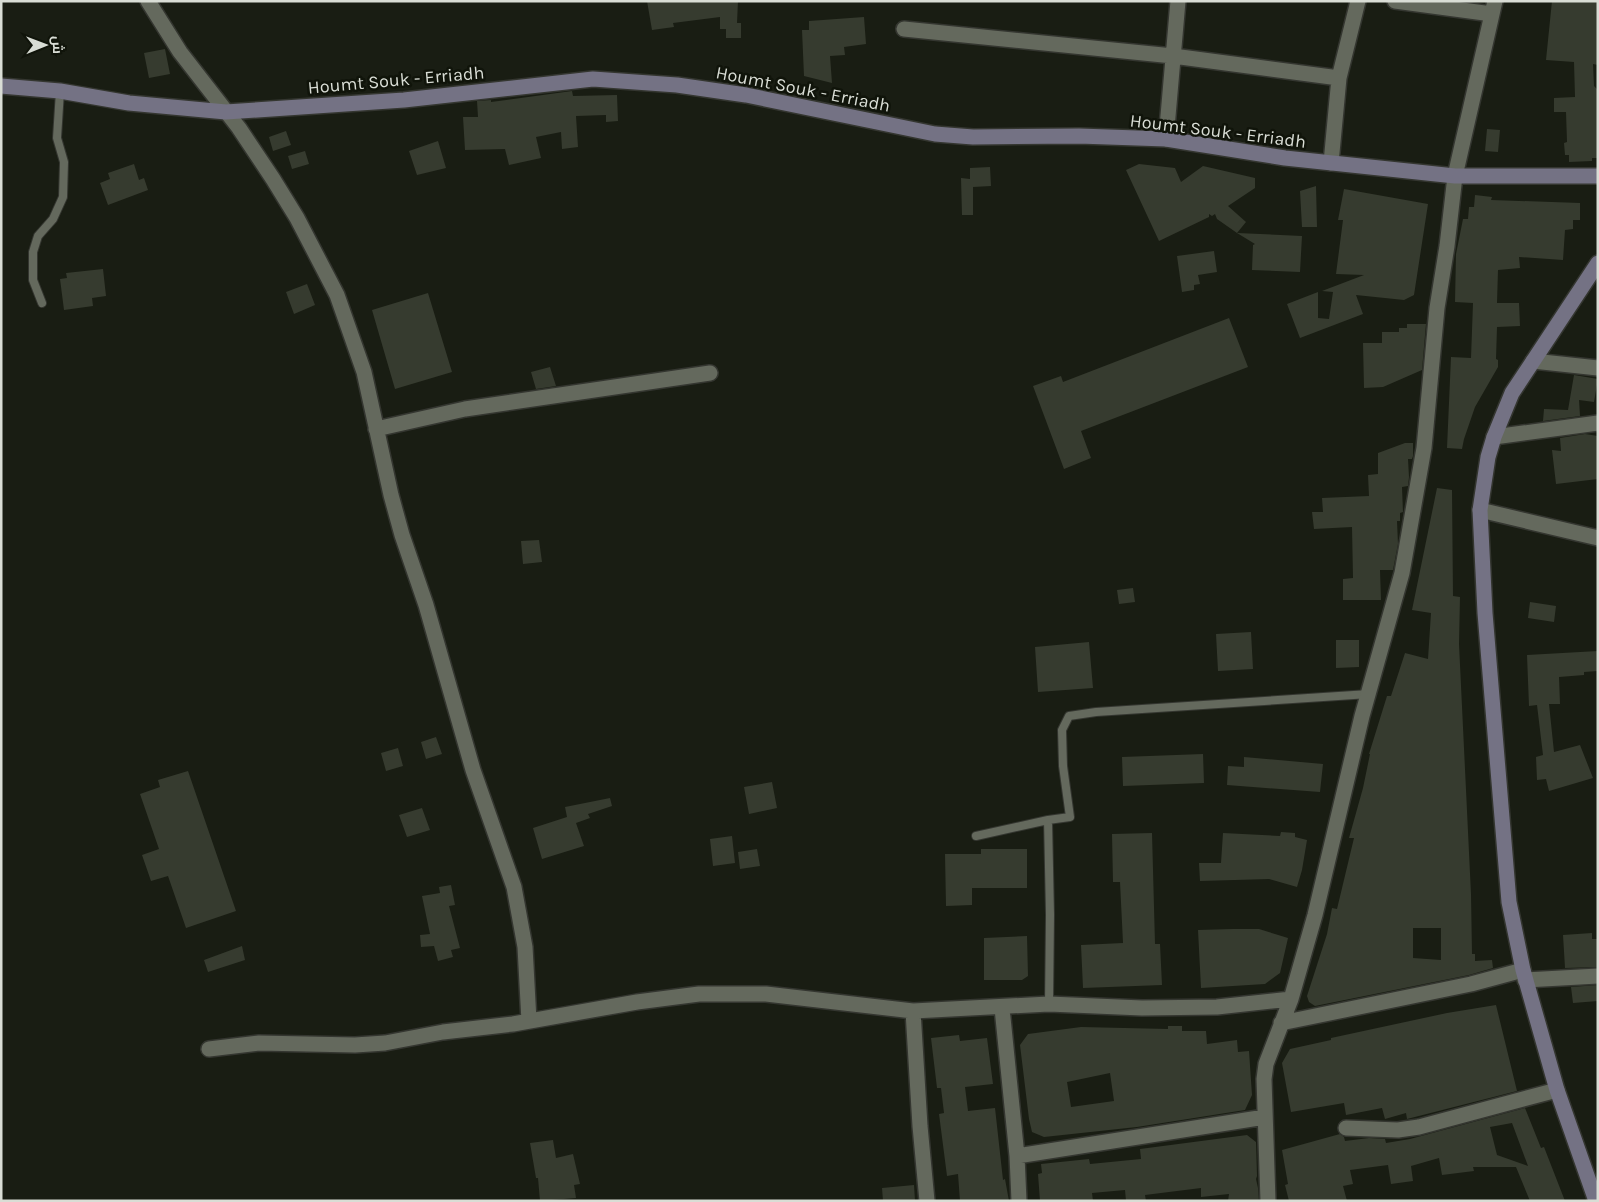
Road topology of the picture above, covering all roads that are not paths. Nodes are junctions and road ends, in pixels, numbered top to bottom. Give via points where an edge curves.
1 (148, 1) edge
2 (1178, 1) edge
3 (1358, 1) edge
4 (1395, 1) edge
5 (1494, 8) edge
6 (904, 29) dead end
7 (1173, 56) junction
8 (1339, 78) junction
9 (1, 86) edge
10 (60, 92) junction
11 (226, 112) junction
12 (1166, 139) junction
13 (1331, 163) junction
14 (1455, 176) junction
15 (1598, 176) edge
16 (1598, 263) edge
17 (42, 302) dead end
18 (1533, 361) junction
19 (1598, 368) edge
20 (710, 373) dead end
21 (1598, 423) edge
22 (376, 429) junction
23 (1494, 437) junction
24 (1480, 510) junction
25 (1598, 538) edge
26 (1369, 694) junction
27 (1048, 820) junction
28 (976, 836) dead end
29 (1524, 975) junction
30 (1598, 976) edge
31 (1291, 999) junction
32 (1049, 1004) junction
33 (1002, 1008) junction
34 (913, 1011) junction
35 (530, 1021) junction
36 (1281, 1023) junction
37 (209, 1049) dead end
38 (1557, 1090) junction
39 (1265, 1117) junction
40 (1346, 1128) dead end
41 (1017, 1156) junction
42 (927, 1201) edge
43 (1019, 1201) edge
44 (1268, 1201) edge
45 (1596, 1201) edge

1 - 11 street via 180,52
2 - 7 street
3 - 8 street
4 - 5 street
5 - 14 street
6 - 7 street
7 - 8 street
7 - 12 street
8 - 13 street
9 - 10 street, Houmt Souk - Erriadh
10 - 11 street, Houmt Souk - Erriadh via 129,103
10 - 17 lane via 57,138 64,162 63,197 53,219 38,236 34,252 33,280
11 - 12 street, Houmt Souk - Erriadh via 404,100 593,79 677,85 746,95 936,134
11 - 22 street via 274,179 337,296 364,372
12 - 13 street, Houmt Souk - Erriadh
13 - 14 street, Houmt Souk - Erriadh
14 - 15 street, Houmt Souk - Erriadh
14 - 26 street via 1413,520
16 - 18 street
18 - 19 street
18 - 23 street via 1512,393
20 - 22 street via 465,409
21 - 23 street
22 - 35 street via 402,535 426,605 473,770 514,886 524,947
23 - 24 street
24 - 25 street
24 - 29 street via 1506,878
26 - 27 lane via 1069,716 1062,730 1070,818
26 - 31 street
27 - 28 lane
27 - 32 lane
29 - 30 street
29 - 36 street
29 - 38 street
31 - 32 street via 1176,1008
31 - 36 street
32 - 33 street
33 - 34 street
33 - 41 street
34 - 35 street via 766,994 699,994
34 - 42 street
35 - 37 street via 385,1043 259,1043
36 - 39 street via 1266,1064
38 - 40 street via 1419,1127 1398,1130
38 - 45 street
39 - 41 street
39 - 44 street
41 - 43 street

